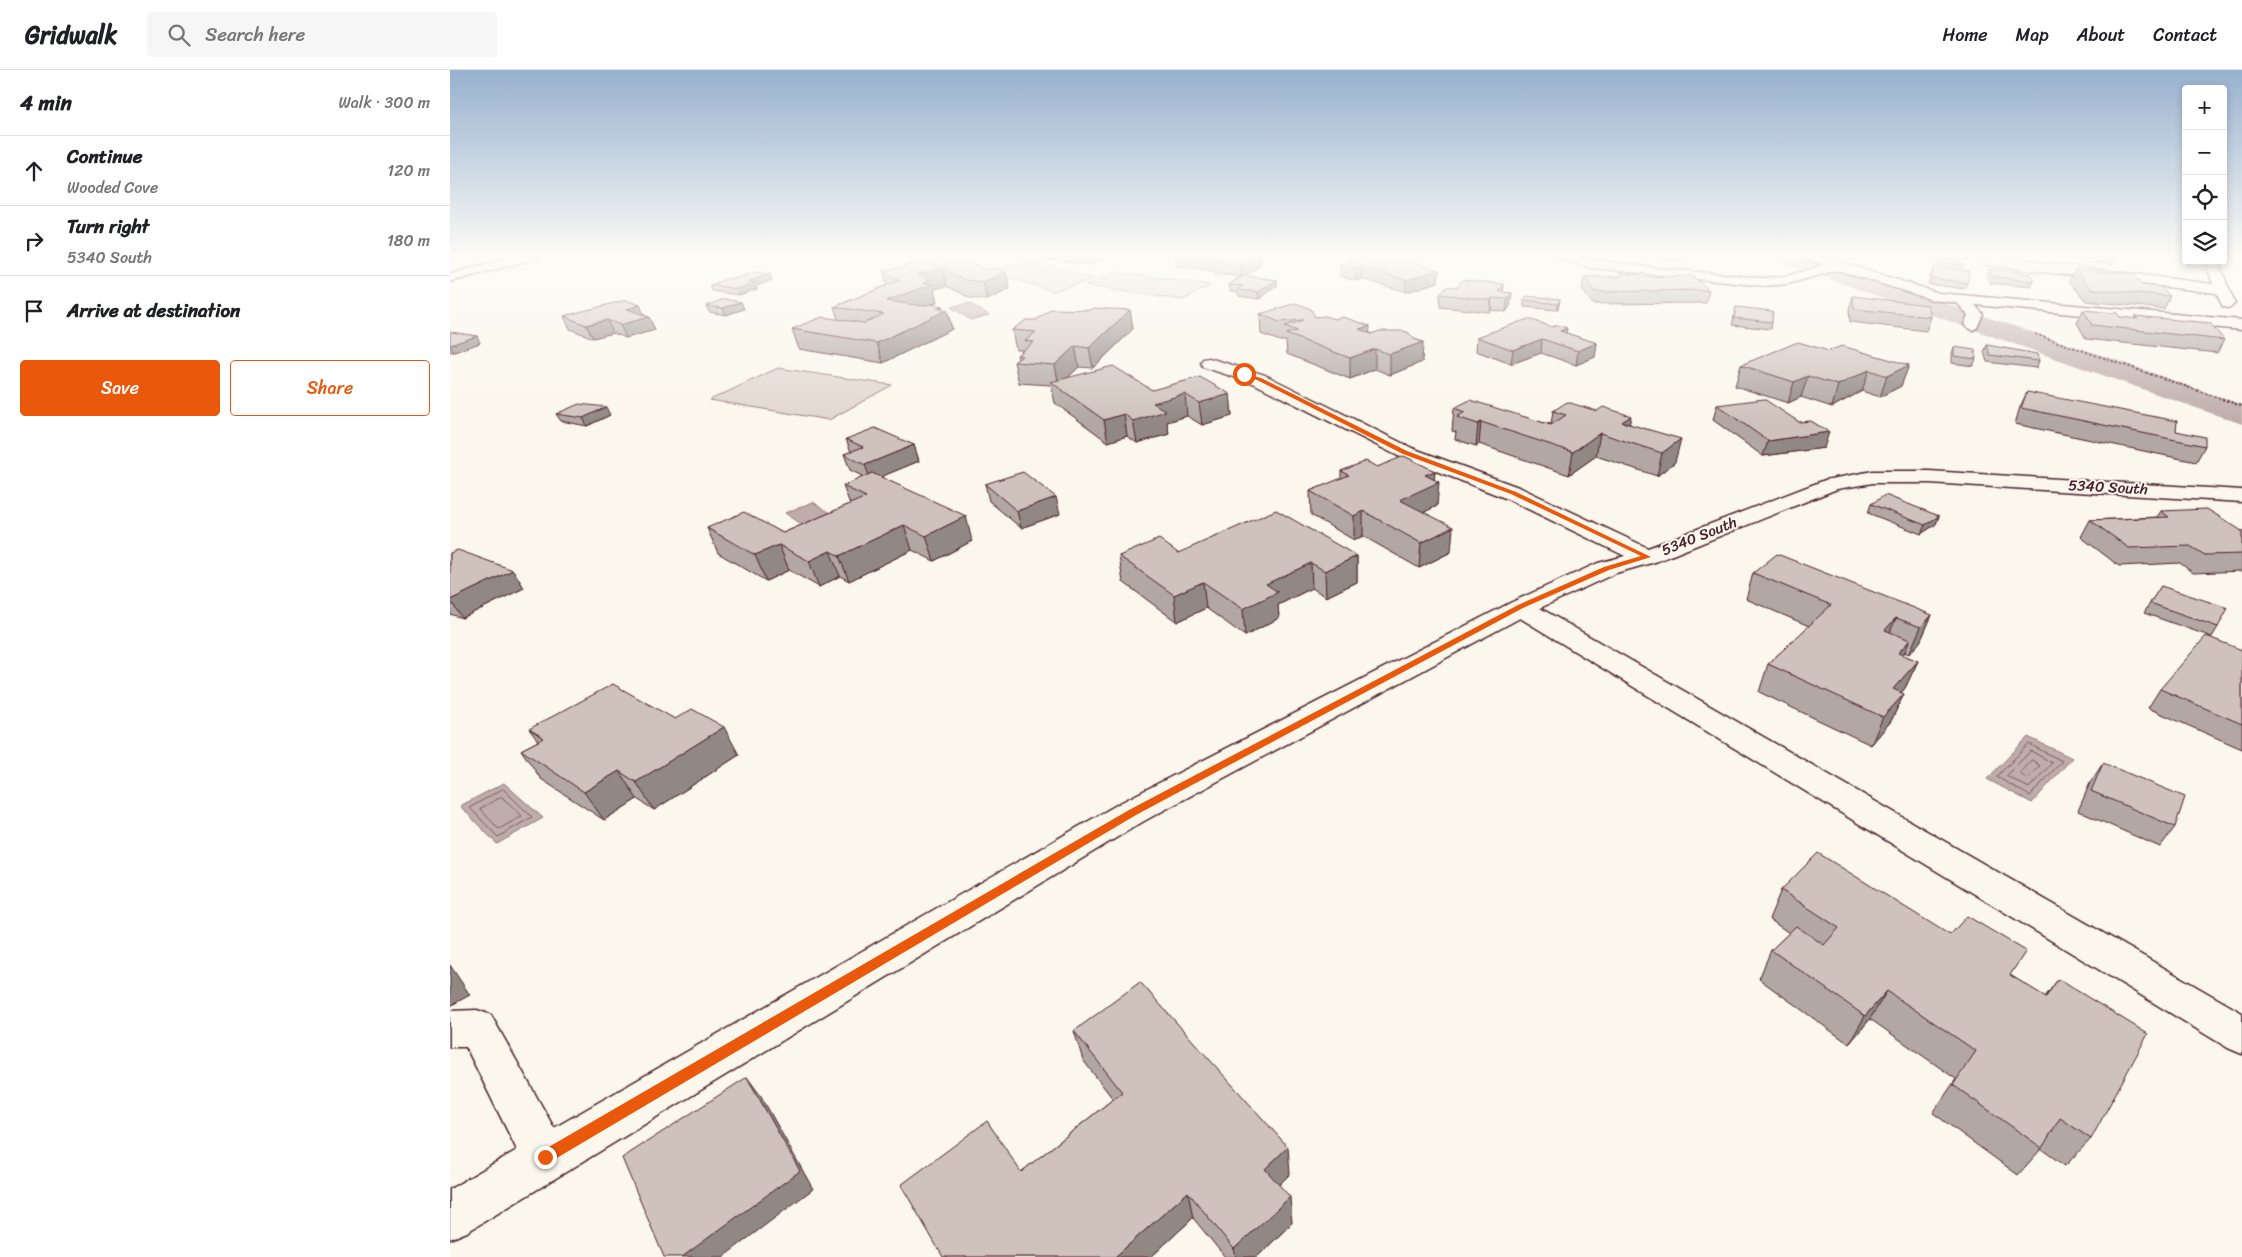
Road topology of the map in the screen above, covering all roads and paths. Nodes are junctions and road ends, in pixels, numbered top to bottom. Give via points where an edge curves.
1 (1969, 310) edge
2 (2077, 310) edge
3 (2232, 310) edge
4 (1974, 319) joint
5 (2239, 325) edge
6 (1209, 363) dead end
7 (2242, 406) edge
8 (2242, 496) edge
9 (1647, 557) junction
10 (1521, 607) junction
11 (450, 1030) edge
12 (2242, 1034) edge
13 (545, 1157) junction
14 (450, 1215) edge

1 - 4 street
2 - 5 street
3 - 5 street
4 - 7 path
6 - 9 street via 1259,379 1405,452 1514,493
8 - 9 street, 5340 South via 1872,477 1832,484
9 - 10 street, 5340 South via 1607,568
10 - 12 street
10 - 13 street, 5340 South via 1132,812
11 - 13 street via 477,1028
13 - 14 street, 5340 South

